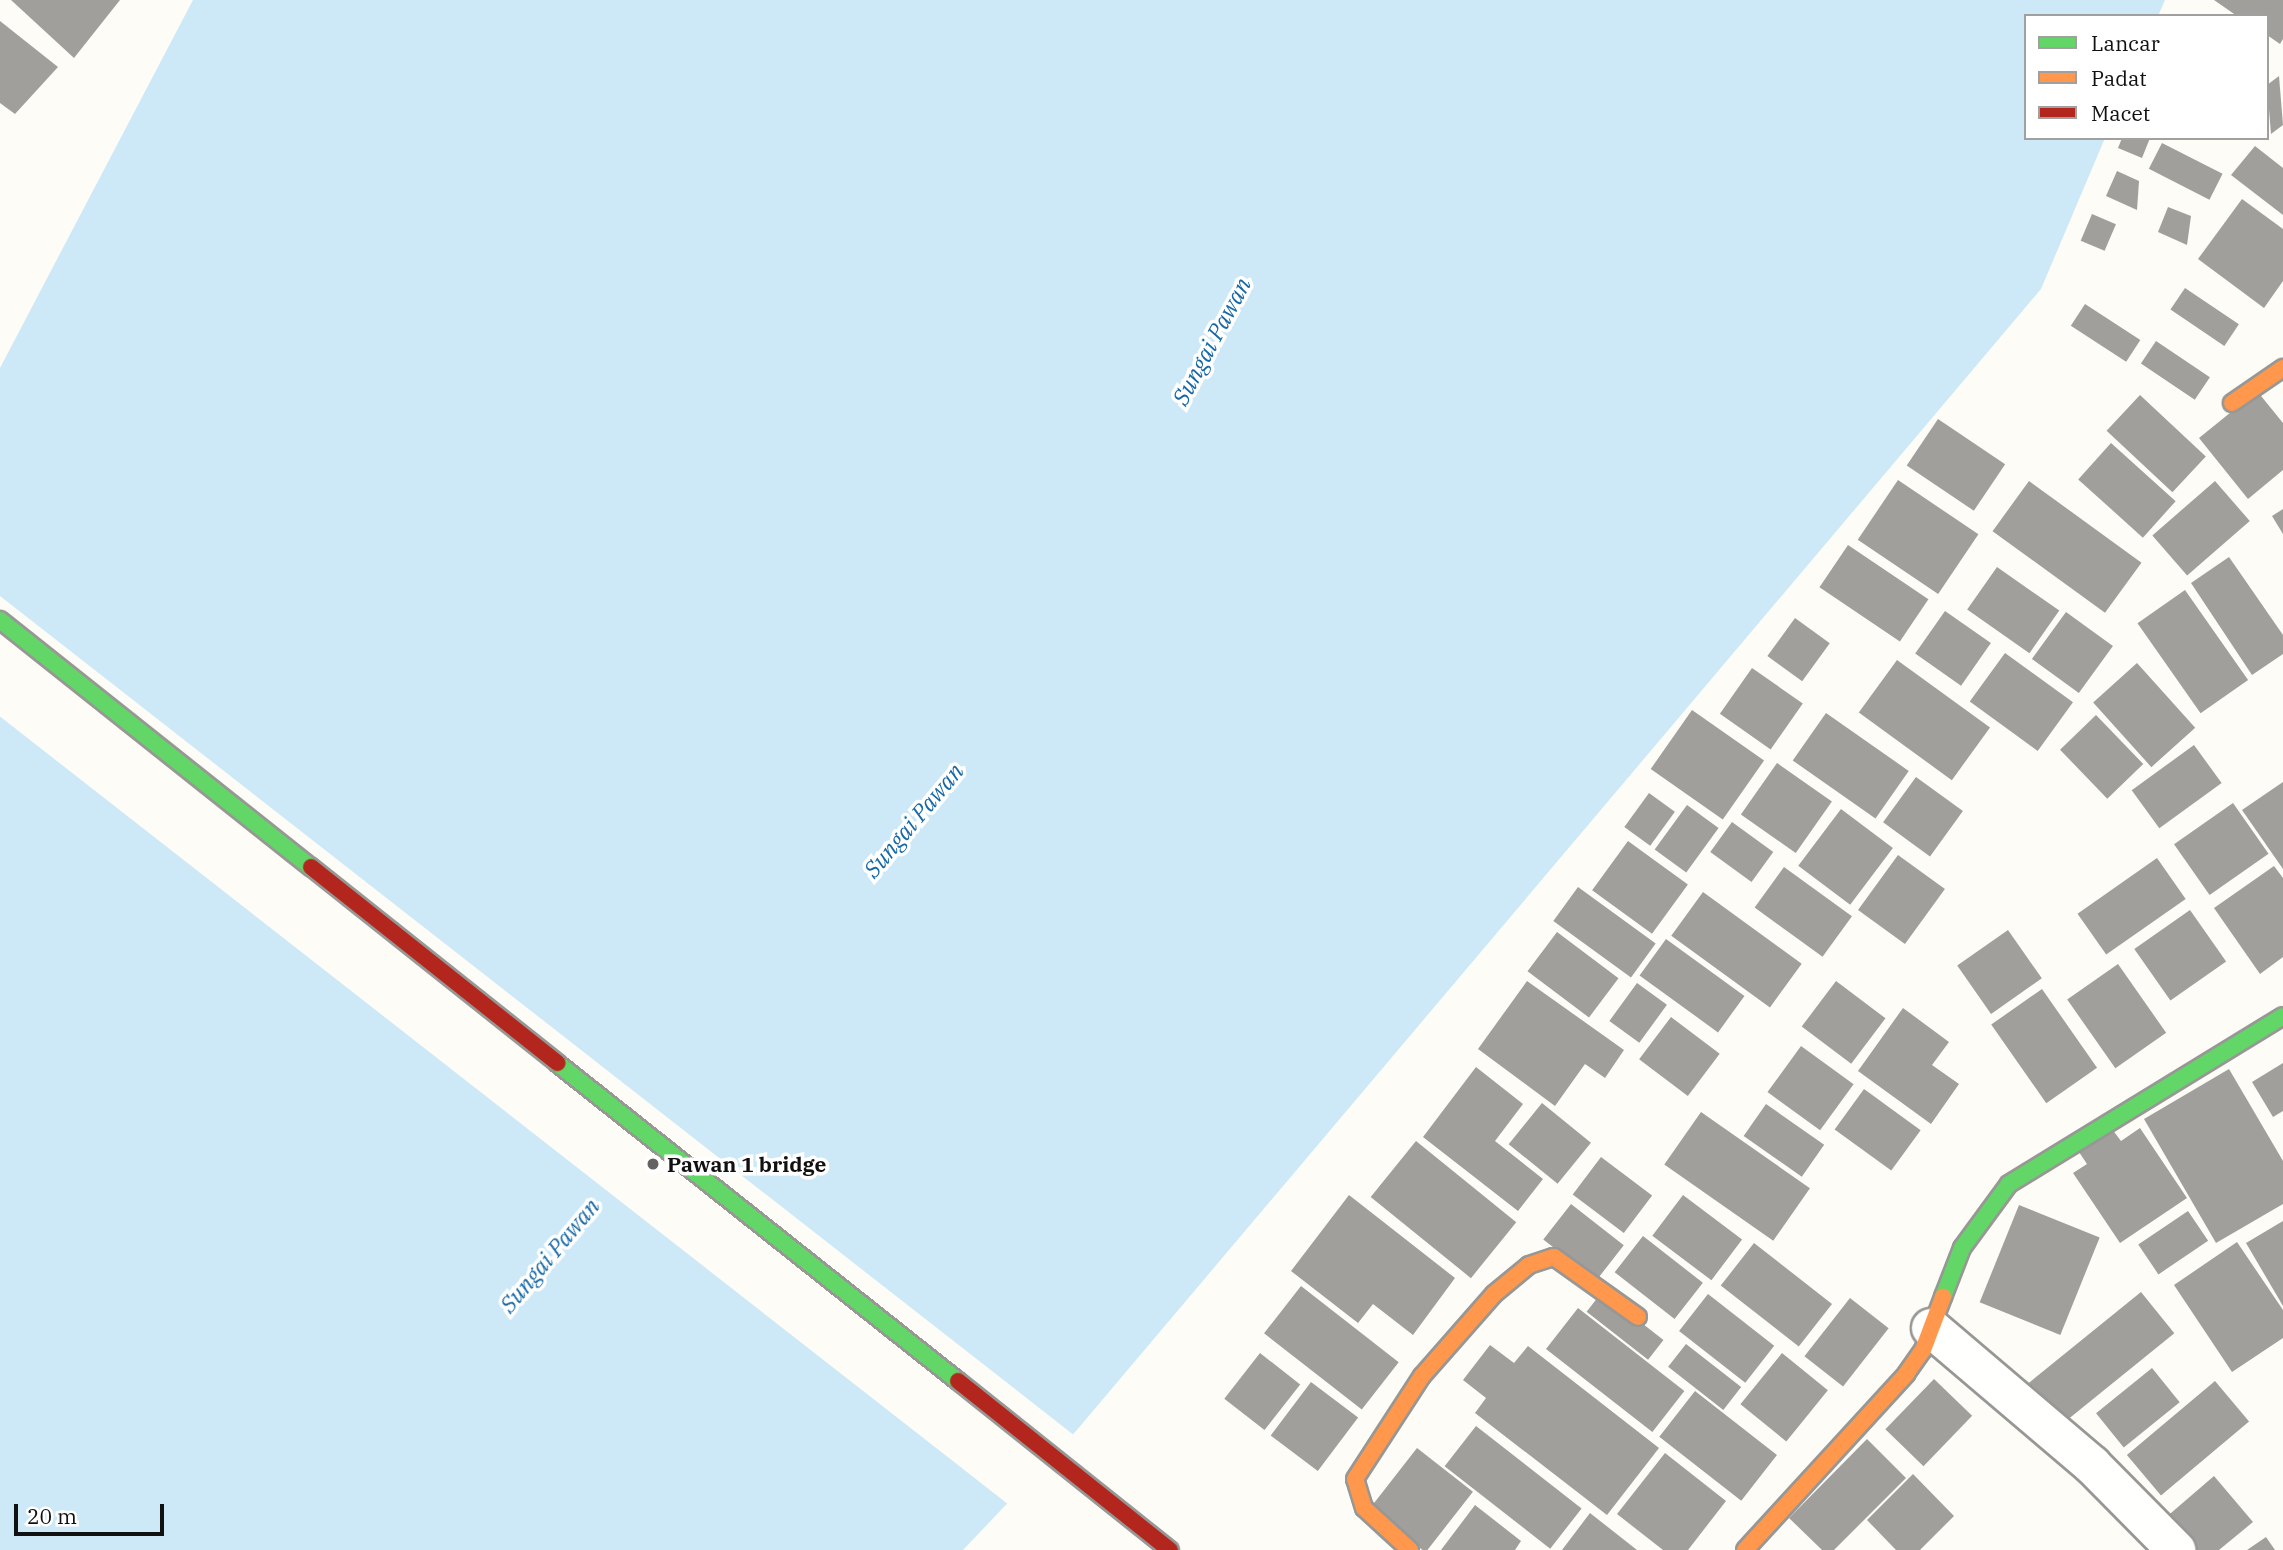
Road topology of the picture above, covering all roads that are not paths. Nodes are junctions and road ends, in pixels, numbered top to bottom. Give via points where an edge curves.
1 (2283, 368) edge
2 (2232, 403) dead end
3 (0, 620) edge
4 (2283, 1016) edge
5 (1638, 1317) dead end
6 (1931, 1328) junction
7 (1170, 1550) edge
8 (1410, 1550) edge
9 (1745, 1550) edge
10 (2176, 1550) edge

1 - 2 main road
3 - 7 main road
4 - 6 main road via 2009,1184 1979,1217 1962,1248
5 - 8 main road via 1568,1262 1553,1257 1529,1265 1466,1323 1422,1376 1355,1479 1364,1508
6 - 9 main road via 1906,1374
6 - 10 street via 2092,1465

